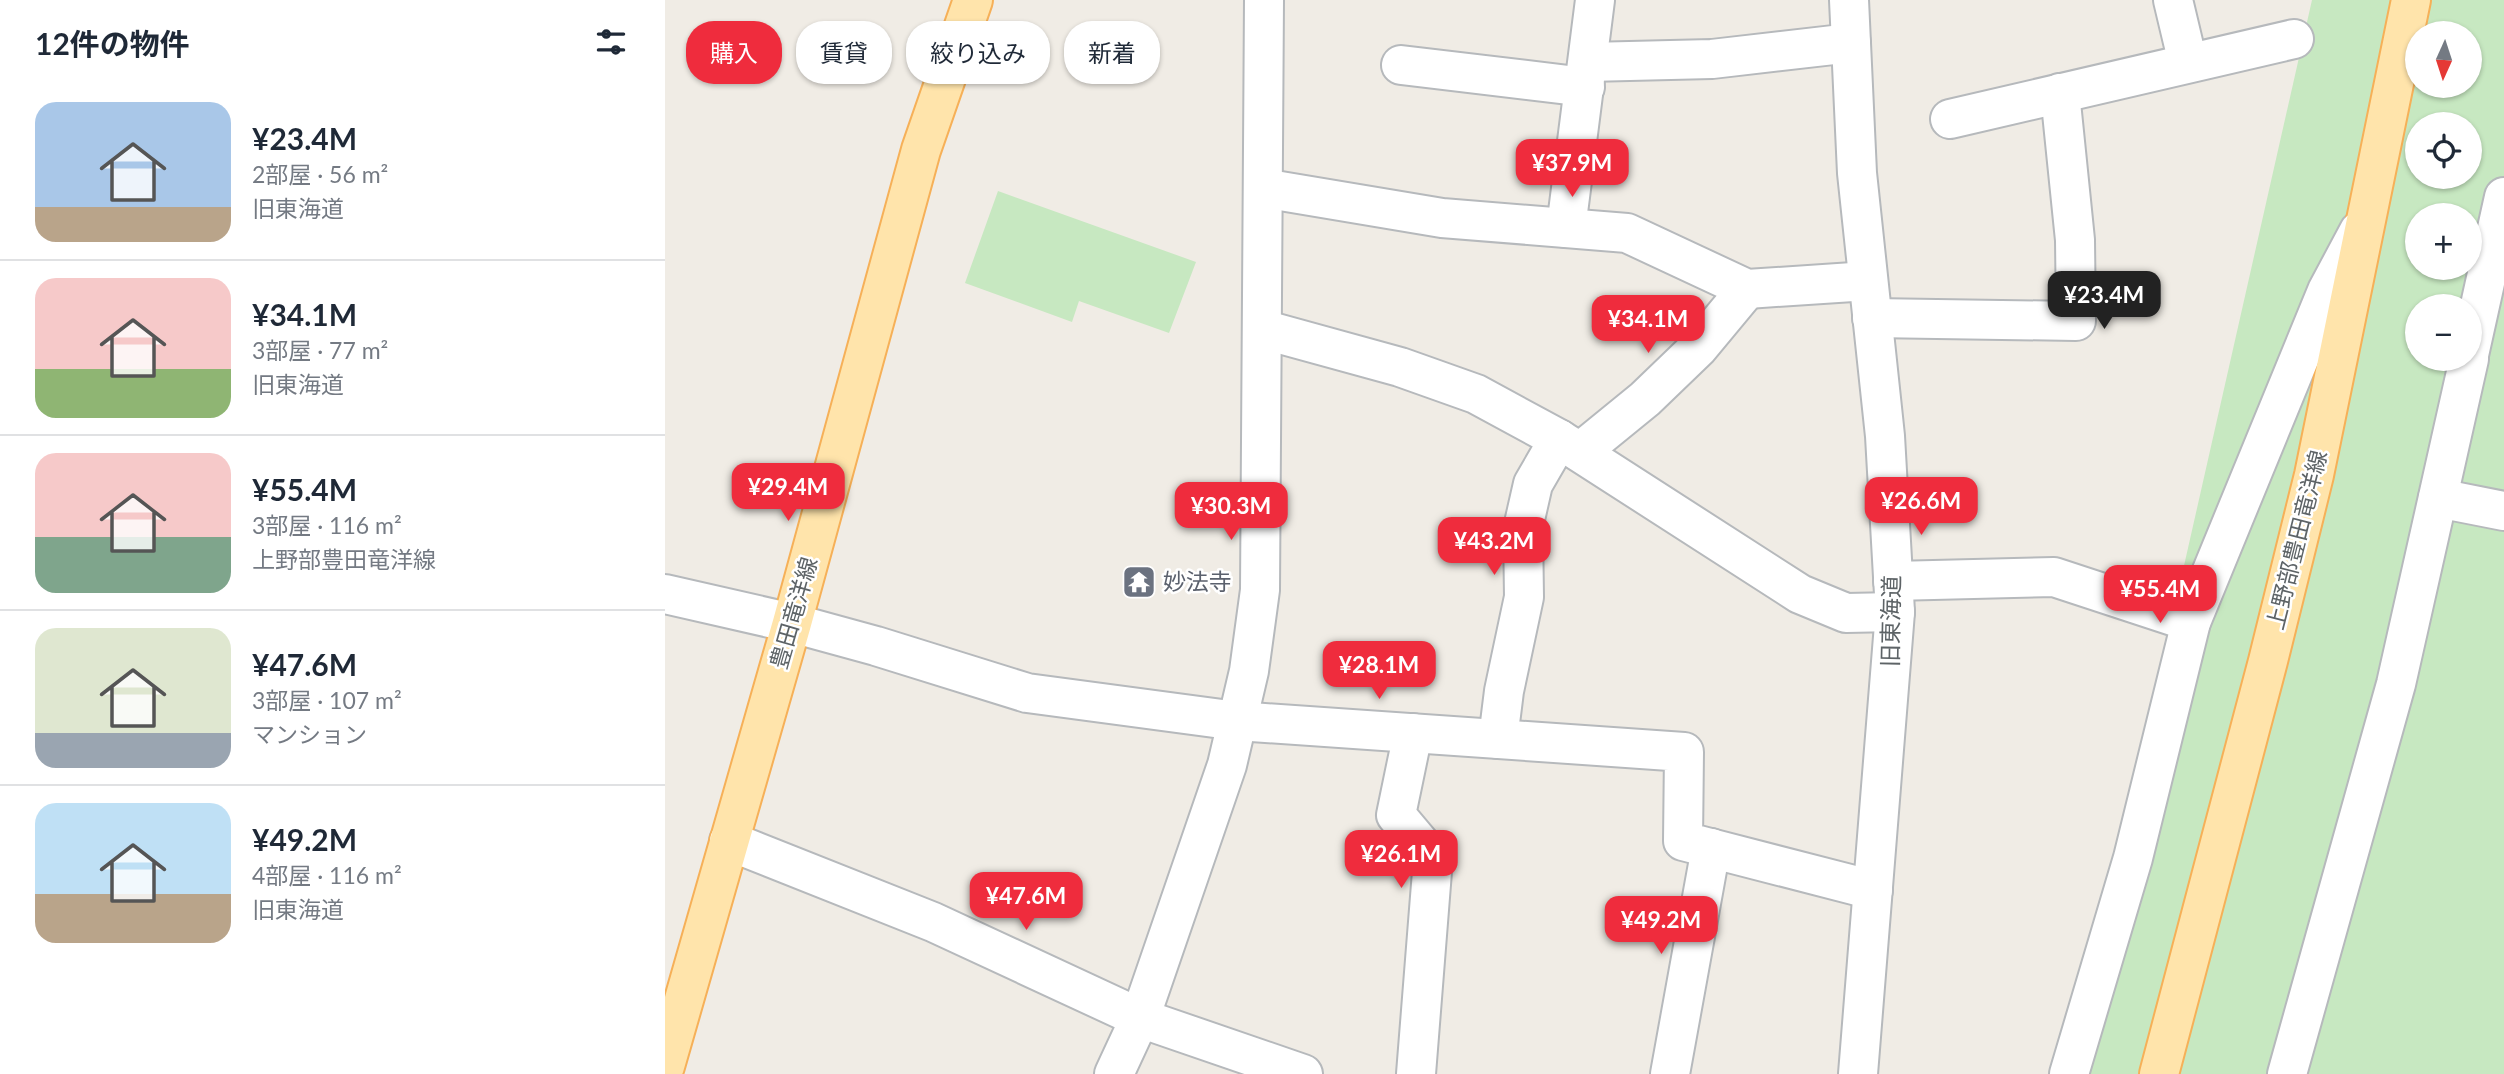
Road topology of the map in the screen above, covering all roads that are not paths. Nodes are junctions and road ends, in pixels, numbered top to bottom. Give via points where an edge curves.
1 (973, 0) edge
2 (1264, 0) edge
3 (1595, 0) edge
4 (1849, 0) edge
5 (2173, 0) edge
6 (2411, 0) edge
7 (2294, 39) dead end
8 (1851, 43) junction
9 (2188, 63) junction
10 (1402, 65) dead end
11 (1586, 74) junction
12 (2060, 93) junction
13 (1950, 118) dead end
14 (1263, 188) junction
15 (2504, 197) edge
16 (2365, 220) junction
17 (1566, 228) junction
18 (1868, 281) junction
19 (1747, 289) junction
20 (2482, 298) edge
21 (1873, 318) junction
22 (1262, 329) junction
23 (2466, 371) edge
24 (1570, 445) junction
25 (2438, 498) junction
26 (2504, 511) edge
27 (665, 594) edge
28 (1894, 597) junction
29 (2191, 622) junction
30 (792, 623) junction
31 (1237, 721) junction
32 (1413, 733) junction
33 (1498, 739) junction
34 (729, 841) junction
35 (1711, 848) junction
36 (1873, 890) junction
37 (1140, 1018) junction
38 (665, 1066) edge
39 (1114, 1074) edge
40 (1303, 1074) edge
41 (1416, 1074) edge
42 (1670, 1074) edge
43 (1858, 1074) edge
44 (2069, 1074) edge
45 (2159, 1074) edge
46 (2287, 1074) edge

1 - 30 main road, 豊田竜洋線 via 921,150
2 - 14 street
3 - 11 street
4 - 8 street, 旧東海道
5 - 9 street
6 - 16 main road, 上野部豊田竜洋線
7 - 9 street
8 - 11 street
8 - 18 street, 旧東海道
9 - 12 street
10 - 11 street
11 - 17 street
12 - 13 street
12 - 21 street via 2075,240 2076,321
14 - 17 street via 1442,218
14 - 22 street
15 - 20 street
16 - 29 street via 2327,291
16 - 45 main road, 上野部豊田竜洋線 via 2311,489
17 - 19 street via 1627,233
18 - 19 street
18 - 21 street, 旧東海道
19 - 24 street via 1698,348 1645,399
21 - 28 street, 旧東海道
22 - 24 street via 1400,367 1476,394
22 - 31 street via 1260,590
23 - 25 street
24 - 28 street via 1800,594 1846,613
24 - 33 street via 1533,484 1523,528 1524,597
25 - 26 street
25 - 46 street via 2396,684
27 - 30 street
28 - 29 street via 2055,577
28 - 36 street, 旧東海道
29 - 44 street via 2133,858
30 - 31 street via 1027,693
30 - 34 main road, 豊田竜洋線
31 - 32 street
31 - 37 street via 1227,765
32 - 33 street
32 - 41 street via 1396,815 1433,859
33 - 35 street via 1684,752 1683,841
34 - 37 street via 933,922
34 - 38 main road, 豊田竜洋線
35 - 36 street
35 - 42 street
36 - 43 street, 旧東海道
37 - 39 street
37 - 40 street

